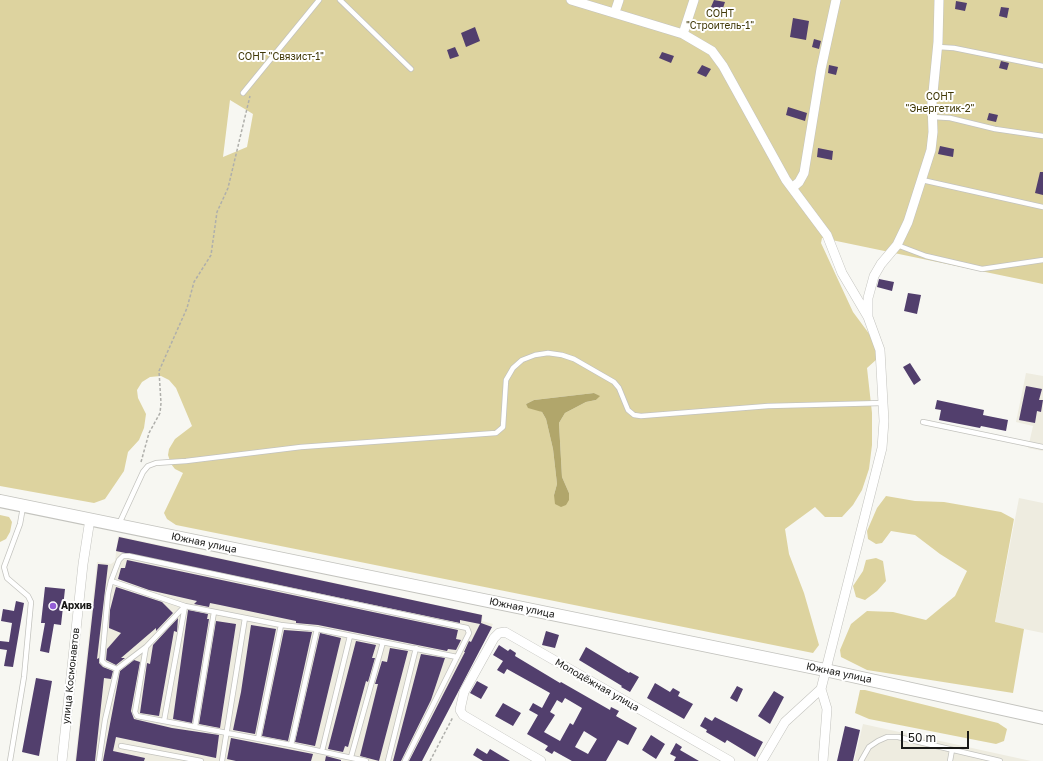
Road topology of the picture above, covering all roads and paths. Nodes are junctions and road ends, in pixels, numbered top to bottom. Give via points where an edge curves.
1 (319, 0) edge
2 (340, 0) edge
3 (571, 0) edge
4 (619, 0) edge
5 (694, 0) edge
6 (836, 0) edge
7 (939, 0) edge
8 (615, 12) junction
9 (683, 34) junction
10 (938, 47) junction
11 (1043, 66) edge
12 (411, 69) dead end
13 (243, 93) joint
14 (933, 117) junction
15 (1043, 136) edge
16 (922, 180) junction
17 (792, 188) junction
18 (1043, 207) edge
19 (897, 245) junction
20 (1043, 260) edge
21 (868, 317) junction
22 (883, 403) junction
23 (923, 422) dead end
24 (1043, 446) edge
25 (139, 480) junction
26 (0, 501) edge
27 (24, 506) junction
28 (90, 519) junction
29 (119, 525) junction
30 (111, 581) junction
31 (185, 606) junction
32 (214, 612) junction
33 (244, 618) junction
34 (281, 625) junction
35 (317, 629) junction
36 (350, 636) junction
37 (382, 642) junction
38 (146, 646) junction
39 (416, 648) junction
40 (457, 658) junction
41 (117, 669) junction
42 (825, 670) junction
43 (821, 689) junction
44 (460, 710) junction
45 (1043, 718) edge
46 (164, 721) junction
47 (195, 727) junction
48 (227, 733) junction
49 (258, 739) junction
50 (291, 745) junction
51 (121, 746) dead end
52 (952, 750) junction
53 (322, 751) junction
54 (351, 757) junction
55 (10, 761) edge
56 (62, 761) edge
57 (99, 761) edge
58 (201, 761) edge
59 (222, 761) edge
60 (366, 761) edge
61 (388, 761) edge
62 (405, 761) edge
63 (430, 761) edge
64 (541, 761) edge
65 (730, 761) edge
66 (762, 761) edge
67 (823, 761) edge
68 (861, 761) edge
69 (950, 761) edge
70 (1000, 761) edge

1 - 13 lane
2 - 12 lane
3 - 8 street
4 - 8 street
5 - 9 street
6 - 17 street via 821,69 804,173
7 - 10 street
8 - 9 street
9 - 17 street via 712,51 723,66
10 - 11 lane
10 - 14 street
13 - 25 path via 251,93 228,188 217,212 211,255 194,282 187,308 159,371 162,403 160,413 146,441
14 - 15 lane
14 - 16 street via 931,150
16 - 18 lane
16 - 19 street via 908,222
17 - 21 street via 827,235 842,273
19 - 20 lane via 926,256 982,268
19 - 21 street via 874,276 868,298
21 - 22 street via 880,350
22 - 25 lane via 768,406 634,415 628,410 614,382 574,359 548,354 522,360 513,368 506,380 503,427 496,433 301,447 156,463 148,466
22 - 42 street via 882,448
23 - 24 lane
25 - 29 lane
26 - 27 main road, Южная улица
27 - 28 main road, Южная улица
27 - 55 lane via 4,567 7,578 28,596 30,602 24,677
28 - 29 main road, Южная улица
28 - 56 street, улица Космонавтов
29 - 42 main road, Южная улица
30 - 31 lane
30 - 40 lane via 119,560 123,556 129,556 467,628 469,633
30 - 41 lane via 102,661
31 - 32 lane
31 - 38 lane
31 - 46 lane
32 - 33 lane
32 - 47 lane
33 - 34 lane
33 - 48 lane
34 - 35 lane
34 - 49 lane
35 - 36 lane
35 - 50 lane
36 - 37 lane
36 - 53 lane
37 - 39 lane
37 - 54 lane
38 - 41 lane
38 - 46 lane via 135,712 137,716
39 - 40 lane
39 - 61 lane
40 - 62 lane
41 - 57 lane
42 - 43 street
42 - 45 main road, Южная улица
43 - 66 street via 785,722
43 - 67 street via 827,709
44 - 63 path via 451,720
44 - 64 street via 463,715
44 - 65 street, Молодёжная улица via 464,692 494,638 505,632
46 - 47 lane
47 - 48 lane
48 - 49 lane
48 - 59 lane
49 - 50 lane
50 - 53 lane
51 - 58 lane
52 - 68 lane via 898,737 887,737 869,747
52 - 69 lane
52 - 70 lane
53 - 54 lane
54 - 60 lane

